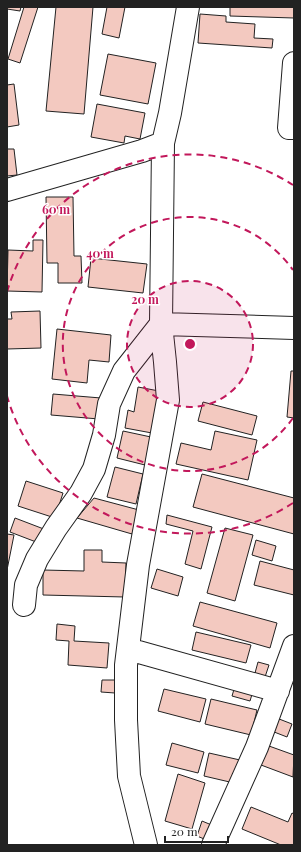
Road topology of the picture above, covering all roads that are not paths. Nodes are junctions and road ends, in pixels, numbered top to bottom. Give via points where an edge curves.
1 (188, 7) edge
2 (294, 63) edge
3 (293, 88) edge
4 (294, 128) edge
5 (163, 143) junction
6 (7, 190) edge
7 (160, 324) junction
8 (294, 328) edge
9 (24, 605) dead end
10 (294, 646) edge
11 (128, 649) junction
12 (278, 691) junction
13 (146, 845) edge
14 (213, 845) edge

1 - 5 street
2 - 3 street
3 - 4 street via 290,128
5 - 6 street
5 - 7 street
7 - 8 street
7 - 9 street via 124,371 108,404 104,435 94,469 38,559 26,585
7 - 11 street via 168,400 138,565
10 - 12 street
11 - 12 street
11 - 13 street via 126,712 129,776
12 - 14 street via 257,747

